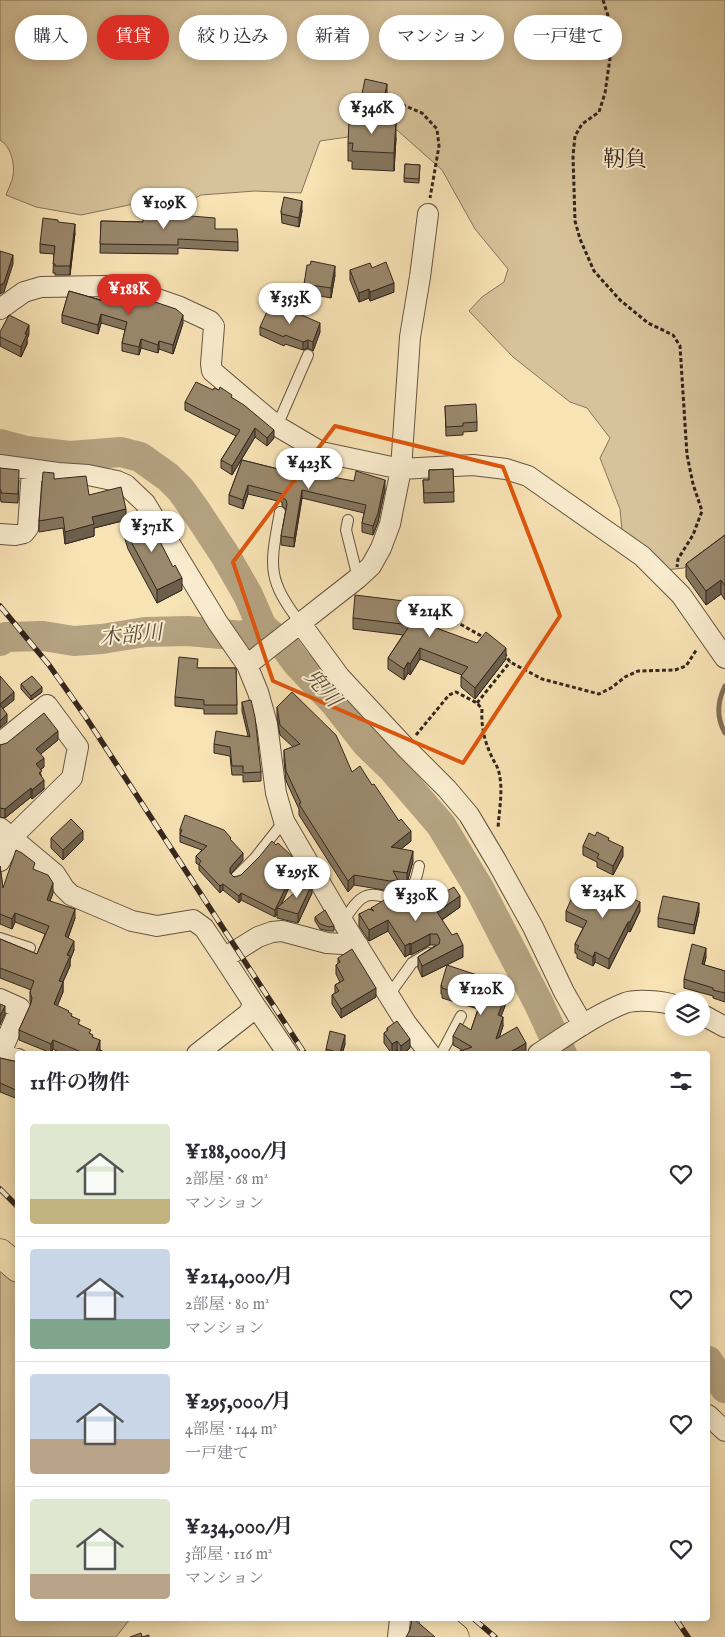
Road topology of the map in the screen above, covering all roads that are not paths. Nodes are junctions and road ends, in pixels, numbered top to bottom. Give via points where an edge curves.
1 (428, 214) road end
2 (0, 309) edge
3 (308, 355) dead end
4 (277, 426) junction
5 (0, 465) edge
6 (401, 469) junction
7 (32, 470) junction
8 (280, 512) dead end
9 (348, 520) dead end
10 (0, 534) edge
11 (358, 578) junction
12 (298, 627) junction
13 (725, 658) edge
14 (250, 662) junction
15 (0, 743) edge
16 (284, 821) junction
17 (6, 832) edge
18 (0, 861) edge
19 (419, 866) dead end
20 (236, 877) edge
21 (343, 922) junction
22 (0, 938) edge
23 (358, 945) junction
24 (30, 948) dead end
25 (433, 951) edge
26 (224, 958) junction
27 (389, 995) junction
28 (0, 999) edge
29 (665, 1002) edge
30 (254, 1004) junction
31 (461, 1016) dead end
32 (710, 1018) edge
33 (725, 1026) edge
34 (578, 1028) junction
35 (201, 1051) edge
36 (286, 1051) edge
37 (428, 1051) edge
38 (442, 1051) edge
39 (543, 1051) edge
40 (0, 1055) edge
41 (15, 1058) edge
42 (0, 1253) edge
43 (15, 1266) edge
44 (710, 1417) edge
45 (725, 1432) edge
46 (400, 1621) edge
47 (435, 1621) edge
48 (398, 1637) edge
49 (455, 1637) edge

1 - 6 street via 410,337
2 - 4 street via 24,292 41,286 66,285 106,286 137,292 180,307 210,320 214,326 212,371
3 - 4 lane
4 - 6 street via 321,452
5 - 7 street
6 - 11 street via 390,524 381,548 371,566
6 - 13 street via 473,465 506,469 528,476 642,556 676,590
7 - 10 street via 28,528 24,533 15,535
7 - 14 street via 117,481 136,492 232,645
8 - 12 lane via 272,557 273,570 277,588
9 - 11 lane via 346,530
11 - 12 street
12 - 14 street
12 - 34 street via 339,676 469,815 533,927
14 - 16 street via 267,724 276,793
15 - 17 street via 47,705 78,747 72,778
16 - 20 lane
16 - 21 street
17 - 18 street
17 - 26 street via 55,874 71,895 132,921 157,926 192,920 204,928
19 - 21 lane via 417,878 406,896 367,895 360,899
21 - 23 street
22 - 24 lane
23 - 26 street via 327,943 277,931 258,937
23 - 27 street
25 - 27 lane via 412,964
26 - 30 street
27 - 37 street
28 - 40 street via 20,1008
29 - 34 street via 626,1002
30 - 35 street via 248,1014
30 - 36 street
31 - 38 lane
32 - 33 street
34 - 39 street
40 - 41 street
42 - 43 highway
44 - 45 street
46 - 48 street
47 - 49 highway

